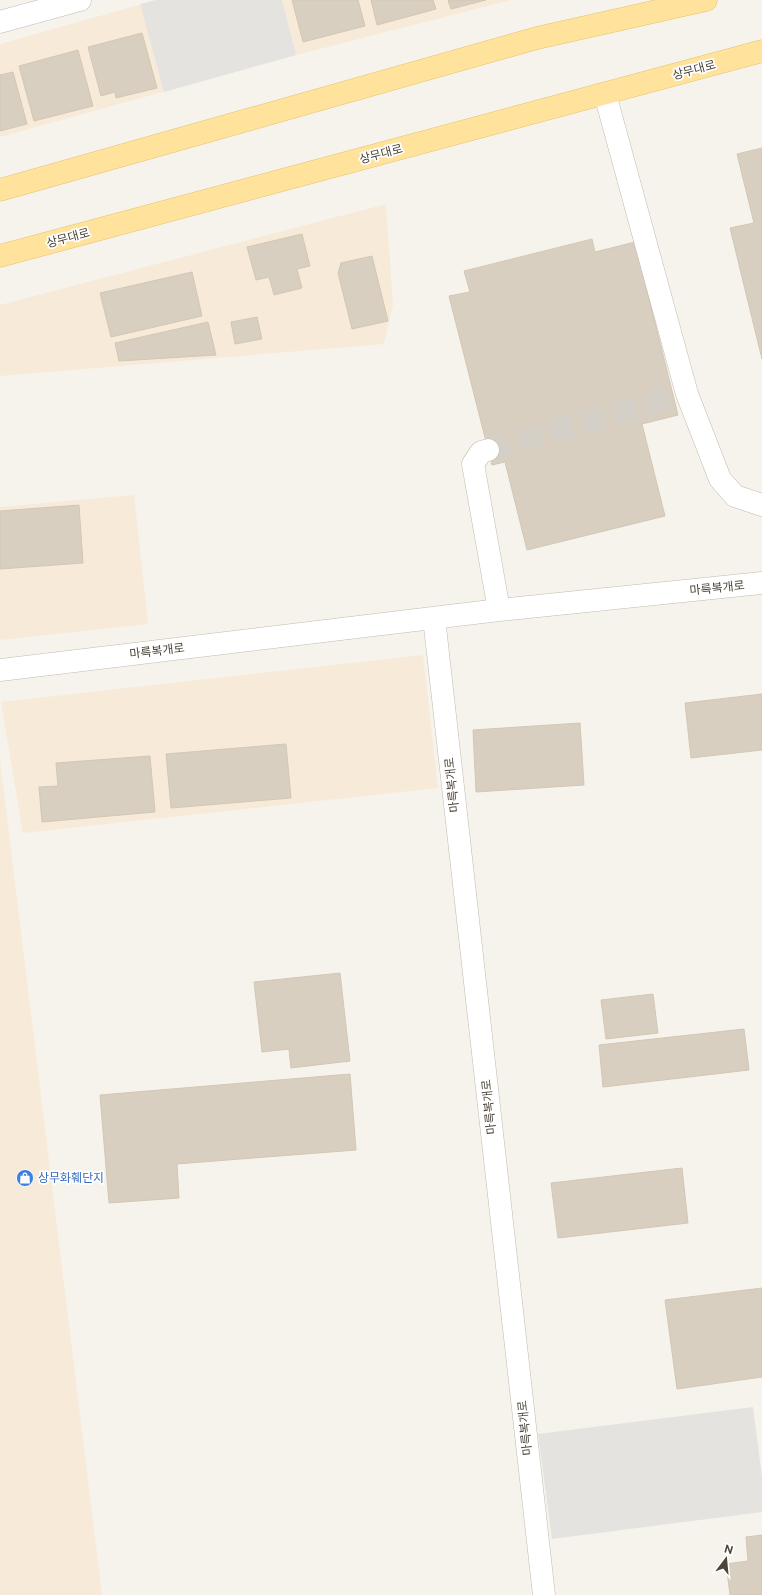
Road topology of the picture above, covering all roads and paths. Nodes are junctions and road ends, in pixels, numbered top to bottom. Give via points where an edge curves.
1 (80, 0) edge
2 (706, 0) edge
3 (29, 6) edge
4 (0, 22) edge
5 (762, 51) edge
6 (605, 94) junction
7 (0, 190) edge
8 (0, 256) edge
9 (488, 450) tunnel mouth
10 (762, 505) edge
11 (762, 584) edge
12 (499, 610) junction
13 (434, 618) junction
14 (0, 670) edge
15 (544, 1595) edge

1 - 3 street
2 - 7 main road via 537,38
3 - 4 street
5 - 6 main road, 상무대로
6 - 8 main road, 상무대로
6 - 10 street via 680,396 720,479 735,496
9 - 12 street via 481,452 473,464
11 - 12 street, 마륵복개로
12 - 13 street, 마륵복개로
13 - 14 street, 마륵복개로
13 - 15 street, 마륵복개로

